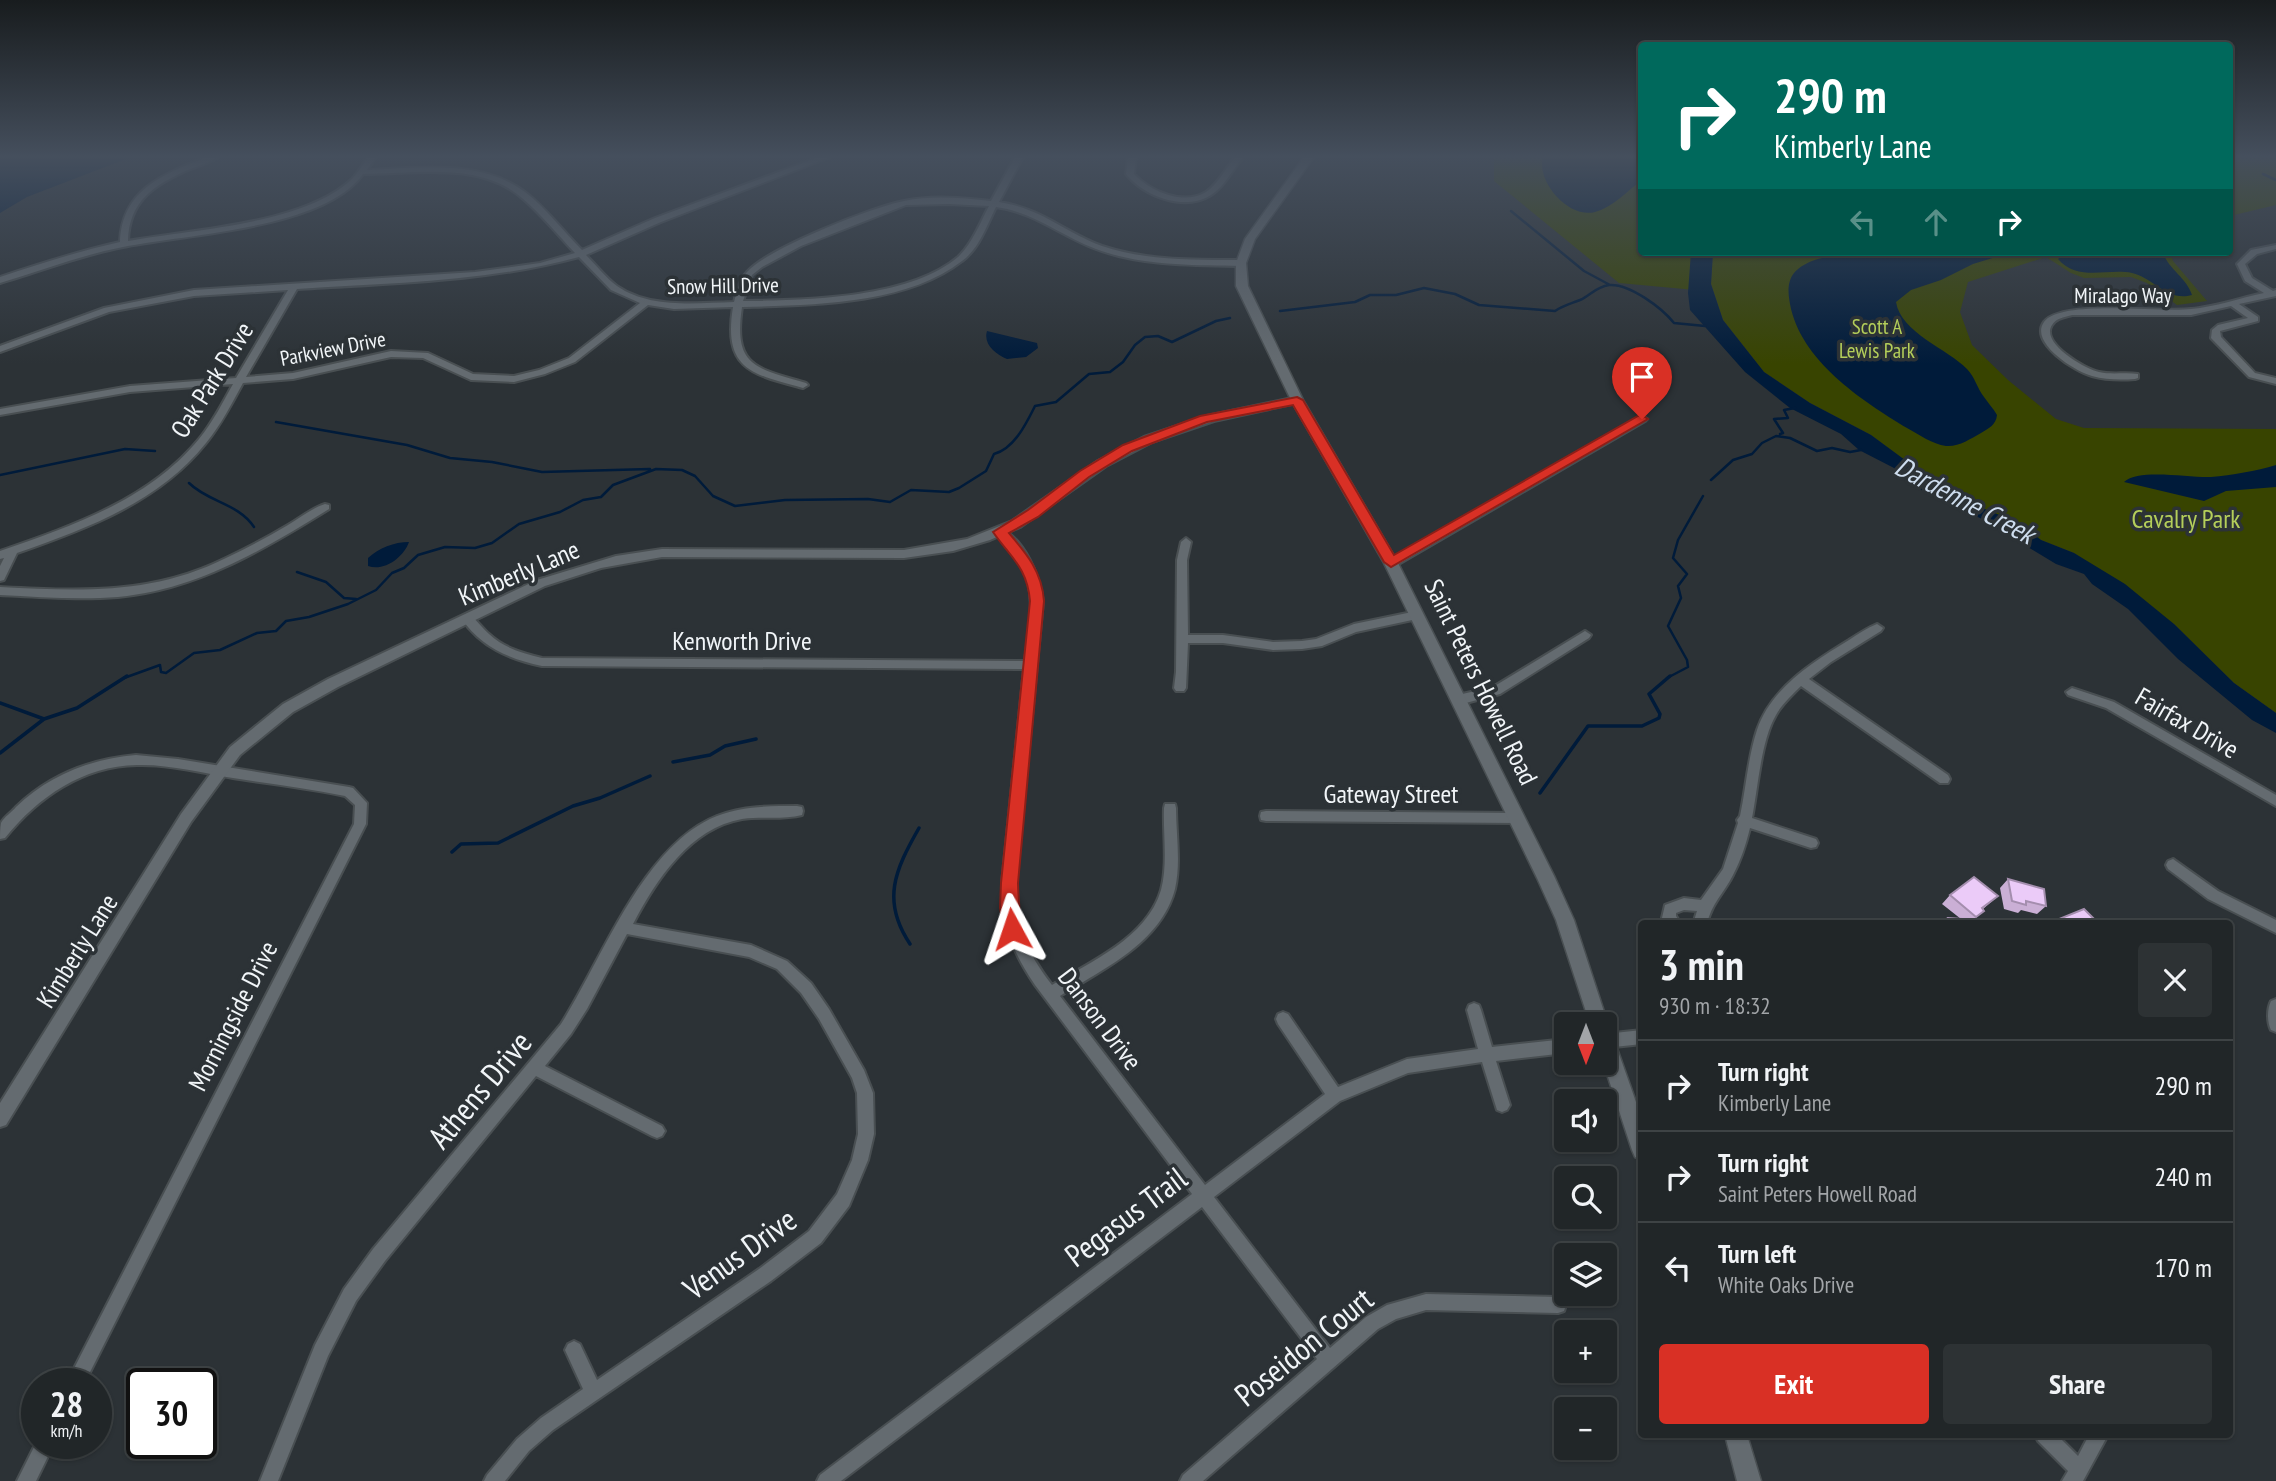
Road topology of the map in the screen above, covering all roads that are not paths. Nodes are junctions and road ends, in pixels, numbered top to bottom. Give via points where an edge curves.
1 (123, 226) edge
2 (231, 226) edge
3 (554, 226) edge
4 (644, 226) edge
5 (847, 226) edge
6 (983, 226) edge
7 (1054, 226) edge
8 (1259, 226) edge
9 (124, 244) junction
10 (2276, 247) edge
11 (581, 254) junction
12 (1241, 263) junction
13 (0, 280) edge
14 (294, 285) junction
15 (2274, 293) edge
16 (646, 302) junction
17 (2234, 304) junction
18 (738, 305) junction
19 (0, 349) edge
20 (2135, 376) dead end
21 (239, 381) junction
22 (2276, 381) edge
23 (803, 385) dead end
24 (1297, 400) junction
25 (0, 412) edge
26 (1642, 419) dead end
27 (325, 507) dead end
28 (1000, 532) junction
29 (1186, 542) dead end
30 (14, 550) junction
31 (0, 555) edge
32 (1391, 562) junction
33 (0, 577) edge
34 (0, 591) edge
35 (1417, 615) junction
36 (467, 618) junction
37 (1877, 628) dead end
38 (1586, 635) dead end
39 (1182, 639) junction
40 (1031, 665) junction
41 (1801, 680) junction
42 (1180, 688) dead end
43 (2072, 692) dead end
44 (1458, 700) junction
45 (218, 771) junction
46 (1944, 779) dead end
47 (2276, 801) edge
48 (1170, 808) dead end
49 (797, 811) dead end
50 (1265, 816) dead end
51 (1517, 818) junction
52 (1743, 820) junction
53 (0, 834) edge
54 (1811, 843) dead end
55 (2173, 865) dead end
56 (1703, 906) junction
57 (1671, 920) edge
58 (1701, 920) edge
59 (2276, 927) edge
60 (624, 928) junction
61 (1050, 994) junction
62 (2276, 1006) edge
63 (1474, 1010) dead end
64 (1595, 1012) edge
65 (1283, 1019) dead end
66 (2276, 1025) edge
67 (1638, 1037) edge
68 (1617, 1040) edge
69 (1554, 1047) edge
70 (1487, 1055) junction
71 (535, 1068) junction
72 (1617, 1075) edge
73 (1335, 1096) junction
74 (1502, 1105) dead end
75 (0, 1119) edge
76 (657, 1131) dead end
77 (1638, 1138) edge
78 (1202, 1194) junction
79 (1554, 1305) edge
80 (574, 1350) dead end
81 (1328, 1360) junction
82 (83, 1368) edge
83 (593, 1391) junction
84 (1737, 1438) edge
85 (2045, 1438) edge
86 (2097, 1438) edge
87 (37, 1459) edge
88 (2076, 1476) edge
89 (26, 1481) edge
90 (269, 1481) edge
91 (493, 1481) edge
92 (825, 1481) edge
93 (1189, 1481) edge
94 (1749, 1481) edge

1 - 9 street
2 - 9 street
3 - 11 street, Snow Hill Drive
4 - 11 street
5 - 18 street via 762,262 748,276
6 - 18 street, Snow Hill Drive via 960,258 897,290 853,298
7 - 12 street via 1122,253
8 - 12 main road
9 - 13 street
10 - 15 street via 2254,252 2241,264 2248,279
11 - 14 street via 498,273
11 - 16 street, Snow Hill Drive via 614,288
12 - 24 main road, Saint Peters Howell Road via 1242,286
14 - 19 street via 211,290 140,302 84,317
14 - 21 street, Oak Park Drive
15 - 17 street, Miralago Way
16 - 18 street, Snow Hill Drive via 690,307
16 - 21 street, Parkview Drive via 572,360 528,376 471,377 425,355 403,354 293,376
17 - 20 street, Miralago Way via 2179,313 2071,312 2046,324 2052,348 2070,363 2104,377
17 - 22 street via 2255,319 2221,327 2216,338 2252,375
18 - 23 street via 734,336 738,355 761,372
21 - 25 street, Parkview Drive via 107,392
21 - 30 street, Oak Park Drive via 201,443 174,470 105,514
24 - 28 street, Kimberly Lane via 1204,419 1128,448
24 - 32 main road, Saint Peters Howell Road
26 - 32 street
27 - 34 street via 251,552 203,574 149,589 97,594
28 - 36 street, Kimberly Lane via 943,550 904,554 622,558 560,575
28 - 40 street, Danson Drive via 1027,563 1036,588
29 - 39 street
30 - 31 street, Oak Park Drive
30 - 33 street
32 - 35 main road, Saint Peters Howell Road
35 - 39 street via 1302,645
35 - 44 main road, Saint Peters Howell Road
36 - 40 street, Kenworth Drive via 493,646 542,662
36 - 45 street, Kimberly Lane via 309,695 261,728
37 - 41 street
38 - 44 street via 1496,691
39 - 42 street
40 - 61 street, Danson Drive via 1008,908 1018,947
41 - 46 street
41 - 52 street via 1784,694 1766,721
43 - 47 street, Fairfax Drive via 2110,705
44 - 51 main road, Saint Peters Howell Road
45 - 53 street via 138,760 96,767 45,790
45 - 75 street, Kimberly Lane
45 - 82 street, Morningside Drive via 349,792 361,803 360,824
48 - 61 street via 1168,888 1152,924
49 - 60 street, Athens Drive via 749,812 701,830 664,865
50 - 51 street, Gateway Street
51 - 64 main road, Saint Peters Howell Road via 1560,909
52 - 54 street
52 - 56 street via 1731,865
55 - 59 street via 2213,895
56 - 57 street via 1684,904 1670,909
56 - 58 street
60 - 71 street, Athens Drive via 579,1010
60 - 83 street, Venus Drive via 751,951 782,965 806,988 849,1056 865,1093 867,1116 852,1181 815,1237
61 - 78 street, Danson Drive
62 - 66 street
63 - 70 street
65 - 73 street
67 - 68 street
69 - 70 street, Pegasus Trail
70 - 73 street, Pegasus Trail via 1407,1066
70 - 74 street
71 - 76 street
71 - 90 street, Athens Drive via 350,1295 321,1351
72 - 77 main road
73 - 78 street, Pegasus Trail
78 - 81 street, Danson Drive
78 - 92 street, Pegasus Trail
79 - 81 street, Poseidon Court via 1409,1305 1373,1323
80 - 83 street
81 - 93 street, Poseidon Court
83 - 91 street, Venus Drive via 547,1424
84 - 94 main road
85 - 88 street
86 - 88 street
87 - 89 street

